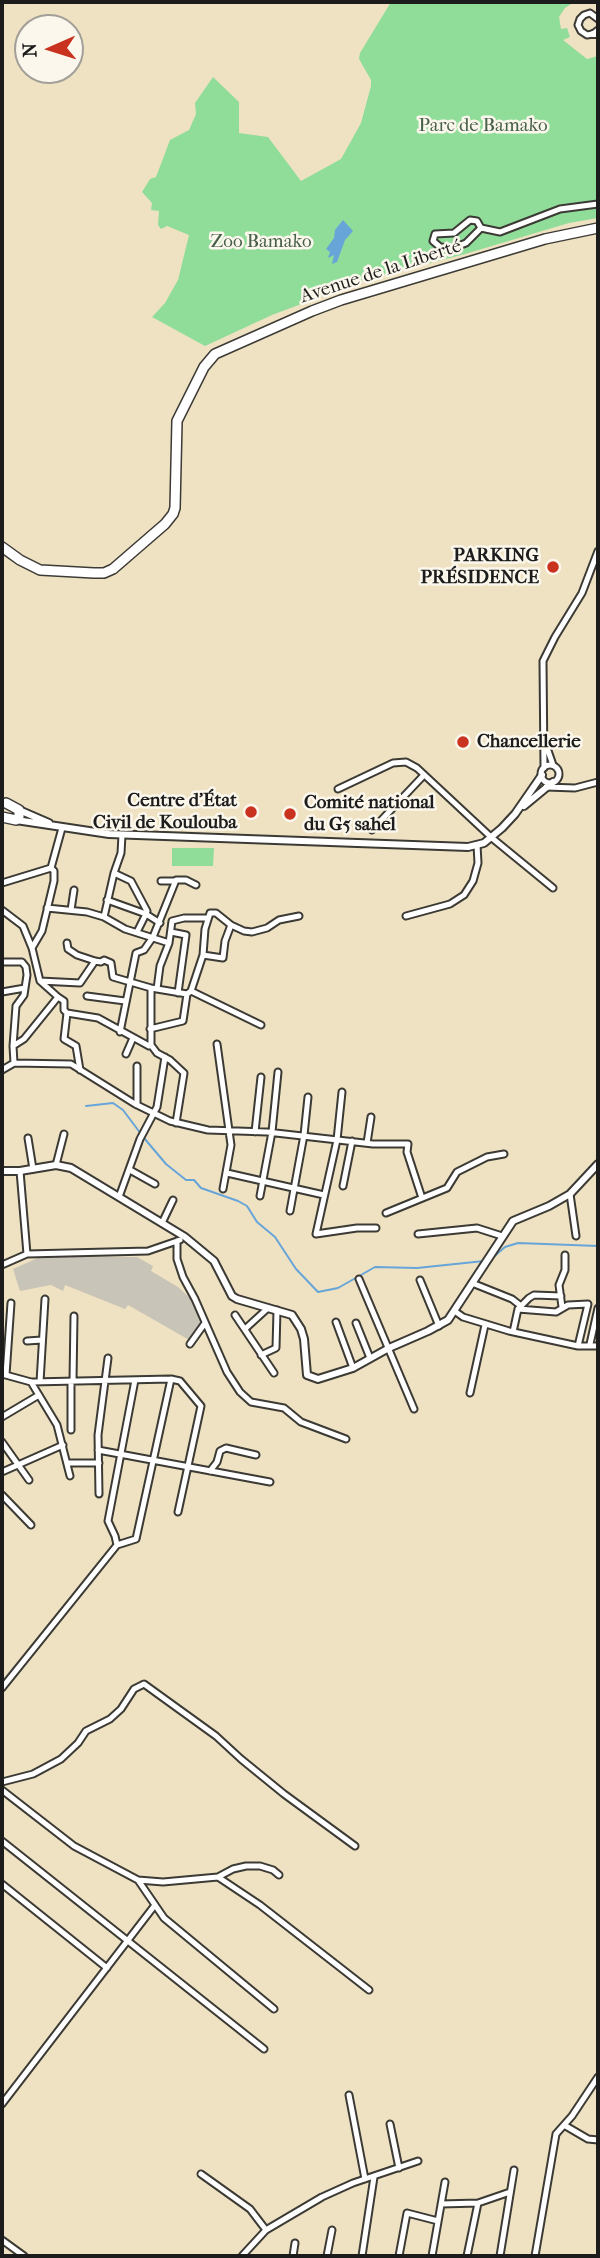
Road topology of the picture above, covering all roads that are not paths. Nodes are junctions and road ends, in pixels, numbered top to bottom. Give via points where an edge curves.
1 (598, 18) edge
2 (597, 33) edge
3 (598, 204) edge
4 (481, 228) junction
5 (598, 229) edge
6 (2, 547) edge
7 (598, 551) edge
8 (544, 739) junction
9 (553, 765) junction
10 (543, 771) junction
11 (559, 772) junction
12 (424, 775) junction
13 (553, 782) junction
14 (598, 782) edge
15 (545, 787) junction
16 (575, 788) junction
17 (338, 789) dead end
18 (4, 800) edge
19 (515, 814) junction
20 (17, 815) junction
21 (2, 817) edge
22 (59, 827) junction
23 (372, 830) dead end
24 (122, 835) junction
25 (492, 838) junction
26 (477, 845) junction
27 (51, 868) junction
28 (114, 873) junction
29 (161, 881) dead end
30 (175, 881) junction
31 (2, 883) edge
32 (196, 885) dead end
33 (553, 888) dead end
34 (74, 890) dead end
35 (107, 900) junction
36 (47, 908) junction
37 (2, 910) edge
38 (71, 910) junction
39 (146, 914) junction
40 (299, 916) dead end
41 (406, 916) dead end
42 (104, 917) junction
43 (207, 918) junction
44 (160, 923) junction
45 (231, 925) junction
46 (137, 932) junction
47 (171, 932) junction
48 (153, 937) junction
49 (67, 943) dead end
50 (169, 943) junction
51 (32, 948) junction
52 (203, 955) junction
53 (95, 961) junction
54 (2, 962) edge
55 (40, 981) junction
56 (129, 982) junction
57 (25, 988) junction
58 (154, 989) junction
59 (2, 992) edge
60 (189, 992) junction
61 (178, 993) junction
62 (87, 996) dead end
63 (58, 997) junction
64 (125, 1001) junction
65 (67, 1013) junction
66 (261, 1025) dead end
67 (150, 1029) junction
68 (120, 1032) junction
69 (133, 1038) junction
70 (217, 1044) dead end
71 (151, 1045) junction
72 (13, 1046) junction
73 (126, 1054) dead end
74 (165, 1057) junction
75 (14, 1063) junction
76 (137, 1066) dead end
77 (2, 1070) edge
78 (80, 1070) junction
79 (278, 1072) dead end
80 (261, 1077) dead end
81 (342, 1092) dead end
82 (308, 1097) dead end
83 (137, 1105) junction
84 (153, 1113) junction
85 (371, 1117) dead end
86 (176, 1123) junction
87 (229, 1131) junction
88 (255, 1132) junction
89 (272, 1132) junction
90 (64, 1134) dead end
91 (304, 1135) junction
92 (28, 1138) dead end
93 (337, 1140) junction
94 (352, 1141) junction
95 (367, 1143) junction
96 (504, 1154) dead end
97 (598, 1164) edge
98 (57, 1165) junction
99 (33, 1169) junction
100 (130, 1170) junction
101 (2, 1171) edge
102 (20, 1171) junction
103 (227, 1173) junction
104 (263, 1181) junction
105 (155, 1184) dead end
106 (343, 1185) dead end
107 (223, 1189) dead end
108 (294, 1189) junction
109 (570, 1194) junction
110 (324, 1195) junction
111 (260, 1196) dead end
112 (119, 1197) junction
113 (422, 1198) junction
114 (173, 1200) dead end
115 (290, 1211) dead end
116 (386, 1213) dead end
117 (162, 1223) junction
118 (376, 1227) dead end
119 (418, 1234) dead end
120 (502, 1236) junction
121 (185, 1237) junction
122 (576, 1237) dead end
123 (177, 1241) junction
124 (27, 1254) junction
125 (565, 1255) dead end
126 (2, 1265) edge
127 (359, 1279) dead end
128 (421, 1279) dead end
129 (472, 1283) junction
130 (561, 1296) junction
131 (45, 1299) dead end
132 (11, 1303) dead end
133 (562, 1307) junction
134 (268, 1308) junction
135 (519, 1308) junction
136 (598, 1308) edge
137 (277, 1310) junction
138 (456, 1312) junction
139 (235, 1315) dead end
140 (74, 1316) dead end
141 (336, 1322) dead end
142 (205, 1323) junction
143 (356, 1323) dead end
144 (485, 1325) junction
145 (439, 1326) junction
146 (245, 1329) junction
147 (513, 1332) junction
148 (42, 1340) junction
149 (27, 1341) dead end
150 (190, 1344) dead end
151 (590, 1344) junction
152 (578, 1346) junction
153 (598, 1346) edge
154 (389, 1348) junction
155 (261, 1355) junction
156 (108, 1358) dead end
157 (370, 1358) junction
158 (353, 1368) junction
159 (274, 1373) dead end
160 (4, 1374) edge
161 (171, 1379) junction
162 (105, 1380) junction
163 (135, 1380) junction
164 (72, 1381) junction
165 (31, 1382) junction
166 (40, 1382) junction
167 (470, 1394) dead end
168 (39, 1395) junction
169 (414, 1409) dead end
170 (2, 1417) edge
171 (71, 1430) dead end
172 (346, 1439) dead end
173 (2, 1442) edge
174 (63, 1445) junction
175 (98, 1450) junction
176 (121, 1454) junction
177 (256, 1455) dead end
178 (154, 1461) junction
179 (67, 1463) junction
180 (99, 1463) junction
181 (18, 1465) junction
182 (188, 1467) junction
183 (210, 1471) junction
184 (2, 1472) edge
185 (70, 1476) dead end
186 (29, 1480) dead end
187 (270, 1482) dead end
188 (99, 1494) dead end
189 (2, 1495) edge
190 (178, 1512) dead end
191 (31, 1525) dead end
192 (117, 1545) junction
193 (2, 1688) edge
194 (2, 1782) edge
195 (2, 1790) edge
196 (2, 1841) edge
197 (355, 1846) dead end
198 (279, 1875) dead end
199 (218, 1877) junction
200 (138, 1880) junction
201 (2, 1884) edge
202 (155, 1905) junction
203 (129, 1940) junction
204 (107, 1968) junction
205 (369, 1990) dead end
206 (274, 2009) dead end
207 (264, 2049) dead end
208 (598, 2077) edge
209 (349, 2095) dead end
210 (2, 2104) edge
211 (390, 2124) dead end
212 (564, 2125) junction
213 (598, 2140) edge
214 (418, 2161) dead end
215 (399, 2168) junction
216 (514, 2170) dead end
217 (201, 2174) dead end
218 (374, 2177) junction
219 (365, 2179) junction
220 (445, 2182) dead end
221 (510, 2192) junction
222 (478, 2203) junction
223 (441, 2204) junction
224 (438, 2221) junction
225 (266, 2230) junction
226 (332, 2230) dead end
227 (2, 2240) edge
228 (295, 2243) dead end
229 (23, 2256) edge
230 (242, 2256) edge
231 (293, 2256) edge
232 (327, 2256) edge
233 (362, 2256) edge
234 (399, 2256) edge
235 (432, 2256) edge
236 (467, 2256) edge
237 (500, 2256) edge
238 (535, 2256) edge

1 - 2 street via 587,13 579,22 587,35
3 - 4 street via 552,212 504,232
4 - 4 street via 453,248 433,241 435,234 454,233 470,220 475,219
5 - 6 highway, Avenue de la Liberté via 545,239 373,290 312,310 215,354 177,421 173,514 113,569 104,573 40,570
7 - 8 street via 582,593 543,661
8 - 9 street
8 - 10 street
9 - 10 street
9 - 11 street
10 - 13 street via 544,780
10 - 19 street
11 - 13 street
11 - 16 street
12 - 17 street via 401,761
12 - 23 street
12 - 25 street
13 - 15 street
14 - 16 street
15 - 16 street
15 - 19 street
18 - 20 highway
18 - 21 highway via 9,811
19 - 25 street
20 - 21 highway
20 - 22 street
22 - 24 street
22 - 27 street
24 - 26 street via 457,848
24 - 28 street
25 - 26 street
25 - 33 street
26 - 41 street via 478,863 464,895 450,904
27 - 31 street
27 - 36 street via 54,881
28 - 35 street
28 - 39 street via 131,881
29 - 30 street
30 - 32 street
30 - 44 street
34 - 38 street
35 - 39 street
35 - 42 street
36 - 38 street
36 - 51 street
37 - 51 street via 23,926
38 - 42 street
39 - 44 street
39 - 46 street
40 - 45 street via 279,920 259,932
42 - 46 street
43 - 45 street via 216,913
43 - 47 street via 177,919
43 - 52 street
44 - 48 street
45 - 52 street via 223,958
46 - 48 street
47 - 50 street
47 - 61 street via 186,934
48 - 50 street
48 - 56 street via 136,953
49 - 53 street via 70,951
50 - 58 street
51 - 55 street
52 - 60 street
53 - 55 street via 80,984
53 - 56 street via 111,963 113,977
54 - 57 street via 22,962
55 - 63 street
56 - 58 street
56 - 64 street
57 - 59 street
57 - 72 street via 16,1006
58 - 61 street
58 - 67 street
60 - 61 street
60 - 66 street
60 - 67 street via 183,1021
62 - 64 street
63 - 65 street
63 - 72 street
64 - 68 street
65 - 68 street via 98,1018
65 - 78 street via 64,1038 76,1046
67 - 71 street
68 - 69 street
69 - 71 street
69 - 73 street
70 - 87 street
71 - 74 street
72 - 75 street
74 - 84 street
74 - 86 street via 184,1073
75 - 77 street
75 - 78 street via 71,1064
76 - 83 street
78 - 83 street
79 - 89 street
80 - 88 street
81 - 93 street
82 - 91 street
83 - 84 street
84 - 86 street
84 - 100 street
85 - 95 street
86 - 87 street
87 - 88 street
87 - 103 street via 232,1145
88 - 89 street
89 - 91 street
89 - 104 street
90 - 98 street
91 - 93 street
91 - 108 street
92 - 99 street
93 - 94 street
93 - 110 street
94 - 95 street
94 - 106 street
95 - 113 street via 408,1144
96 - 113 street via 457,1172 447,1188
97 - 109 street
98 - 99 street
98 - 112 street via 71,1168
99 - 102 street
100 - 105 street
100 - 112 street
101 - 102 street
102 - 124 street
103 - 104 street
103 - 107 street
104 - 108 street
104 - 111 street
108 - 110 street
108 - 115 street
109 - 120 street via 513,1221
109 - 122 street
110 - 118 street via 316,1234
112 - 117 street
113 - 116 street
114 - 117 street
117 - 121 street
119 - 120 street via 477,1228
120 - 129 street
121 - 123 street
121 - 134 street via 214,1262 232,1296
123 - 124 street via 148,1251
123 - 142 street via 180,1268
124 - 126 street
125 - 130 street
127 - 154 street
128 - 145 street
129 - 135 street via 512,1299
129 - 138 street
130 - 133 street
130 - 135 street via 534,1295
131 - 148 street
132 - 160 street
133 - 135 street via 556,1312
133 - 152 street via 588,1304
134 - 137 street
134 - 146 street
135 - 147 street
136 - 151 street
137 - 155 street via 276,1348
137 - 158 street via 292,1315 301,1329 307,1375 324,1378
138 - 144 street
138 - 145 street
139 - 146 street
140 - 164 street
141 - 158 street
142 - 150 street
142 - 172 street via 227,1372 251,1402 284,1408 301,1422
143 - 157 street
144 - 147 street
144 - 167 street
145 - 154 street
146 - 155 street
147 - 152 street
148 - 149 street
148 - 166 street
151 - 152 street
151 - 153 street
154 - 157 street
154 - 169 street
155 - 159 street
156 - 162 street
157 - 158 street
160 - 165 street
161 - 163 street
161 - 178 street
161 - 182 street via 180,1381 201,1406
162 - 163 street
162 - 164 street
162 - 175 street
163 - 176 street
164 - 166 street
164 - 171 street
165 - 166 street
165 - 168 street
168 - 170 street
168 - 174 street
173 - 181 street
174 - 179 street
174 - 181 street
175 - 176 street
175 - 180 street
176 - 178 street
176 - 192 street via 108,1521
177 - 183 street via 226,1448
178 - 182 street
178 - 192 street via 136,1539
179 - 180 street
179 - 185 street
180 - 188 street
181 - 184 street
181 - 186 street
182 - 183 street
182 - 190 street
183 - 187 street
189 - 191 street
192 - 193 street
194 - 197 street via 33,1774 61,1759 86,1731 110,1719 134,1689 144,1684
195 - 200 street via 74,1846
196 - 203 street
198 - 199 street via 260,1866 246,1866
199 - 200 street
199 - 205 street
200 - 202 street
201 - 204 street
202 - 203 street
202 - 206 street via 164,1918
203 - 204 street
203 - 207 street
204 - 210 street
208 - 212 street
209 - 219 street
211 - 215 street
212 - 213 street
212 - 238 street via 553,2143
214 - 215 street
215 - 218 street
216 - 221 street
217 - 225 street via 250,2209
218 - 219 street
218 - 233 street
219 - 225 street via 322,2197
220 - 223 street
221 - 222 street
221 - 237 street
222 - 223 street
222 - 236 street
223 - 224 street
224 - 234 street via 407,2213
224 - 235 street
225 - 230 street
226 - 232 street
227 - 229 street
228 - 231 street

